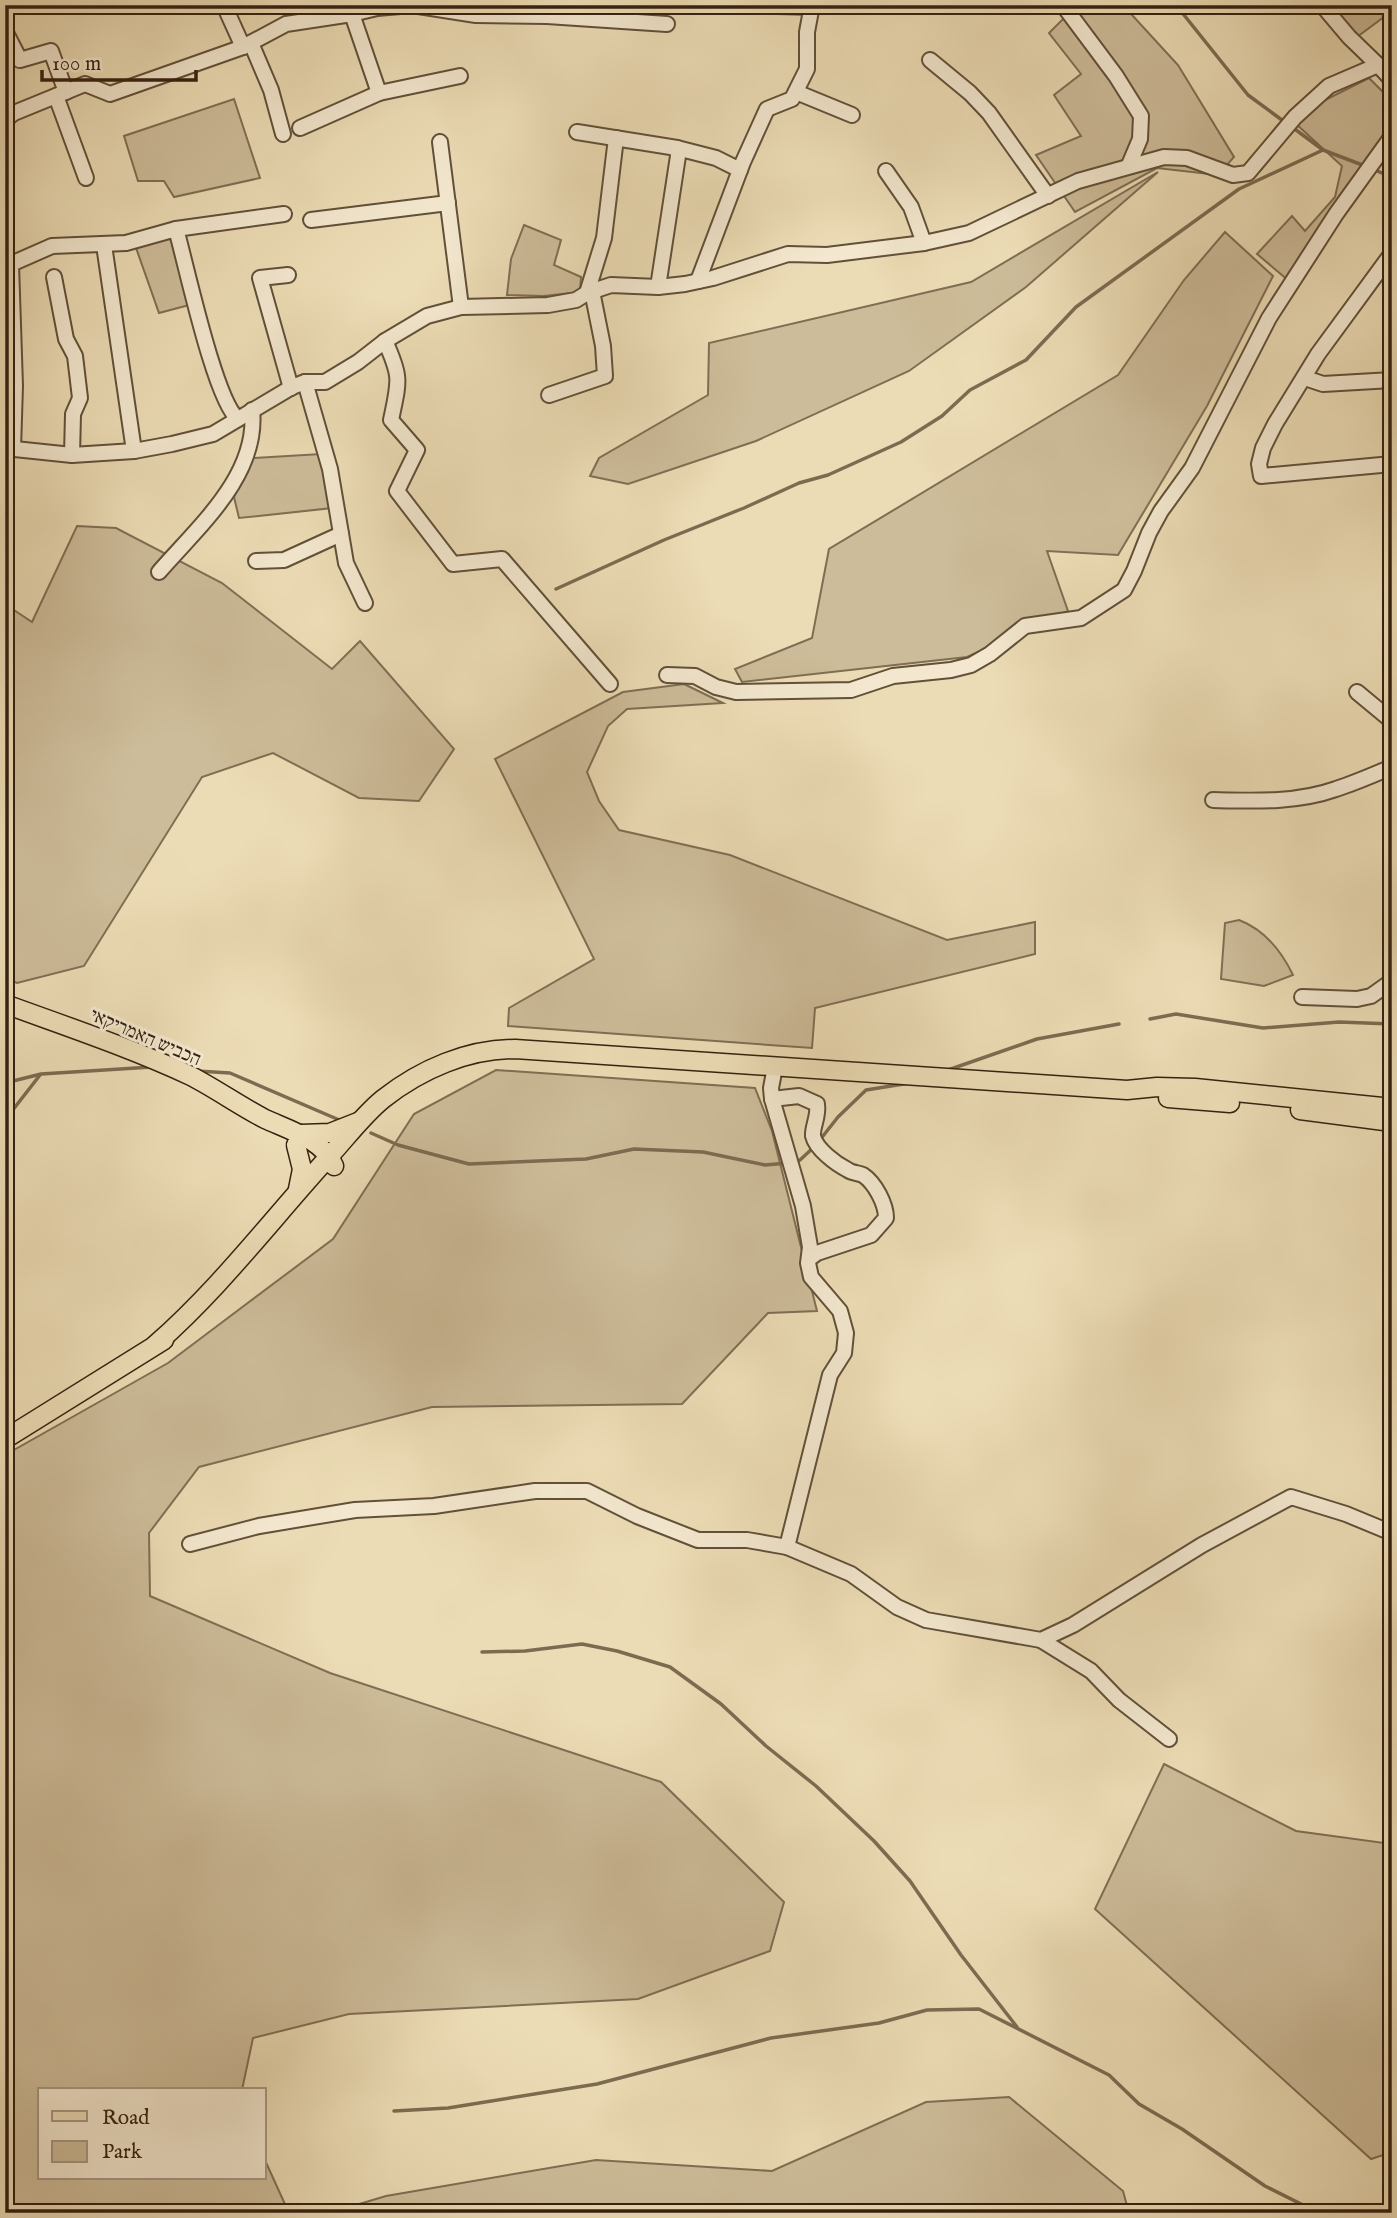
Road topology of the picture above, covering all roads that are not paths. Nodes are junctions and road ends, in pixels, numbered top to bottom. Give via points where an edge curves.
1 (224, 5) edge
2 (812, 5) edge
3 (1063, 5) edge
4 (1322, 5) edge
5 (352, 14) junction
6 (667, 24) dead end
7 (5, 31) edge
8 (247, 45) junction
9 (930, 60) dead end
10 (1378, 65) junction
11 (460, 76) dead end
12 (1392, 80) edge
13 (796, 92) junction
14 (379, 93) junction
15 (61, 94) junction
16 (852, 115) dead end
17 (5, 120) edge
18 (300, 128) dead end
19 (577, 132) dead end
20 (283, 134) dead end
21 (1392, 136) edge
22 (617, 138) junction
23 (440, 142) dead end
24 (677, 148) junction
25 (1129, 165) junction
26 (740, 170) junction
27 (886, 171) dead end
28 (86, 178) dead end
29 (1048, 195) junction
30 (448, 204) junction
31 (284, 214) dead end
32 (312, 220) dead end
33 (176, 229) junction
34 (924, 243) junction
35 (104, 245) junction
36 (1392, 253) edge
37 (8, 265) edge
38 (288, 275) dead end
39 (54, 277) dead end
40 (698, 281) junction
41 (658, 287) junction
42 (589, 292) junction
43 (461, 307) junction
44 (385, 341) junction
45 (1305, 378) junction
46 (1392, 380) edge
47 (305, 383) junction
48 (291, 388) junction
49 (550, 396) dead end
50 (252, 410) junction
51 (238, 419) junction
52 (9, 448) edge
53 (134, 451) junction
54 (72, 455) junction
55 (1392, 464) edge
56 (341, 534) junction
57 (256, 561) dead end
58 (159, 572) dead end
59 (365, 603) dead end
60 (667, 674) dead end
61 (610, 684) dead end
62 (1357, 692) dead end
63 (1392, 721) edge
64 (1392, 767) edge
65 (1213, 800) dead end
66 (1392, 981) edge
67 (1302, 997) dead end
68 (5, 1004) edge
69 (775, 1067) junction
70 (415, 1079) junction
71 (772, 1099) junction
72 (1387, 1114) edge
73 (365, 1118) junction
74 (298, 1140) junction
75 (329, 1162) junction
76 (297, 1192) junction
77 (808, 1259) junction
78 (155, 1345) junction
79 (5, 1439) edge
80 (1392, 1533) edge
81 (190, 1544) dead end
82 (787, 1547) junction
83 (1041, 1640) junction
84 (1168, 1739) dead end

1 - 8 street
2 - 13 street via 807,69
3 - 25 street via 1141,116 1139,139
4 - 10 street
5 - 6 street via 412,5 476,15
5 - 8 street via 286,24
5 - 14 street
7 - 15 street via 20,60 51,51
8 - 15 street via 110,94 85,84
8 - 20 street via 271,90
9 - 29 street via 989,113
10 - 12 street
10 - 25 street via 1329,86 1295,117 1248,173 1233,175 1187,158 1164,157
11 - 14 street
13 - 16 street
13 - 26 street via 792,99 767,108
14 - 18 street
15 - 17 street
15 - 28 street
19 - 22 street
21 - 60 street via 1269,317 1192,468 1149,533 1124,590 1081,618 1025,625 971,665 893,676 851,690 736,692 695,676
22 - 24 street
22 - 42 street via 604,238
23 - 30 street
24 - 26 street
24 - 41 street
25 - 29 street
26 - 40 street
27 - 34 street via 911,207
29 - 34 street via 969,233
30 - 32 street
30 - 43 street
31 - 33 street
33 - 35 street
33 - 51 street via 218,385
34 - 40 street via 828,255 788,254
35 - 37 street via 52,246
35 - 53 street
36 - 45 street
37 - 52 street via 15,386
38 - 48 street via 260,278
39 - 54 street via 65,339 75,356 80,398 73,414
40 - 41 street
41 - 42 street via 611,285
42 - 43 street via 576,300 548,305
42 - 49 street via 603,346 605,376
43 - 44 street via 427,316
44 - 47 street via 325,382
44 - 61 street via 399,378 391,420 417,450 397,491 453,564 502,559
45 - 46 street via 1323,384
45 - 55 street via 1263,449 1261,476
47 - 48 street
47 - 56 street via 330,469
48 - 50 street
50 - 51 street
50 - 58 street via 254,427 244,463 228,491
51 - 53 street via 213,434
52 - 54 street
53 - 54 street
56 - 57 street via 284,559
56 - 59 street via 346,563
62 - 63 street
64 - 65 street via 1334,790 1300,797
66 - 67 street via 1371,996 1357,999
68 - 74 main road, הכביש האמריקאי via 154,1059 226,1095
69 - 70 main road via 492,1049 467,1054
69 - 71 street
69 - 72 main road via 1127,1090 1148,1097
70 - 73 main road via 380,1101
70 - 75 main road
71 - 77 street via 803,1206
71 - 77 street via 799,1096 817,1104 813,1138 848,1171 863,1175 886,1208 886,1218 871,1235
73 - 74 main road via 340,1130
73 - 75 main road
74 - 75 main road, הכביש האמריקאי
74 - 76 main road via 302,1169
75 - 76 main road
75 - 78 main road via 255,1258 201,1315
76 - 78 main road via 202,1301
77 - 82 street via 811,1276 840,1311 846,1333 844,1353 830,1375
78 - 79 main road
80 - 83 street via 1291,1497
81 - 82 street via 259,1526 355,1510 434,1506 535,1491 587,1491 698,1541 747,1540
82 - 83 street via 851,1574 897,1607 926,1620
83 - 84 street via 1091,1671

